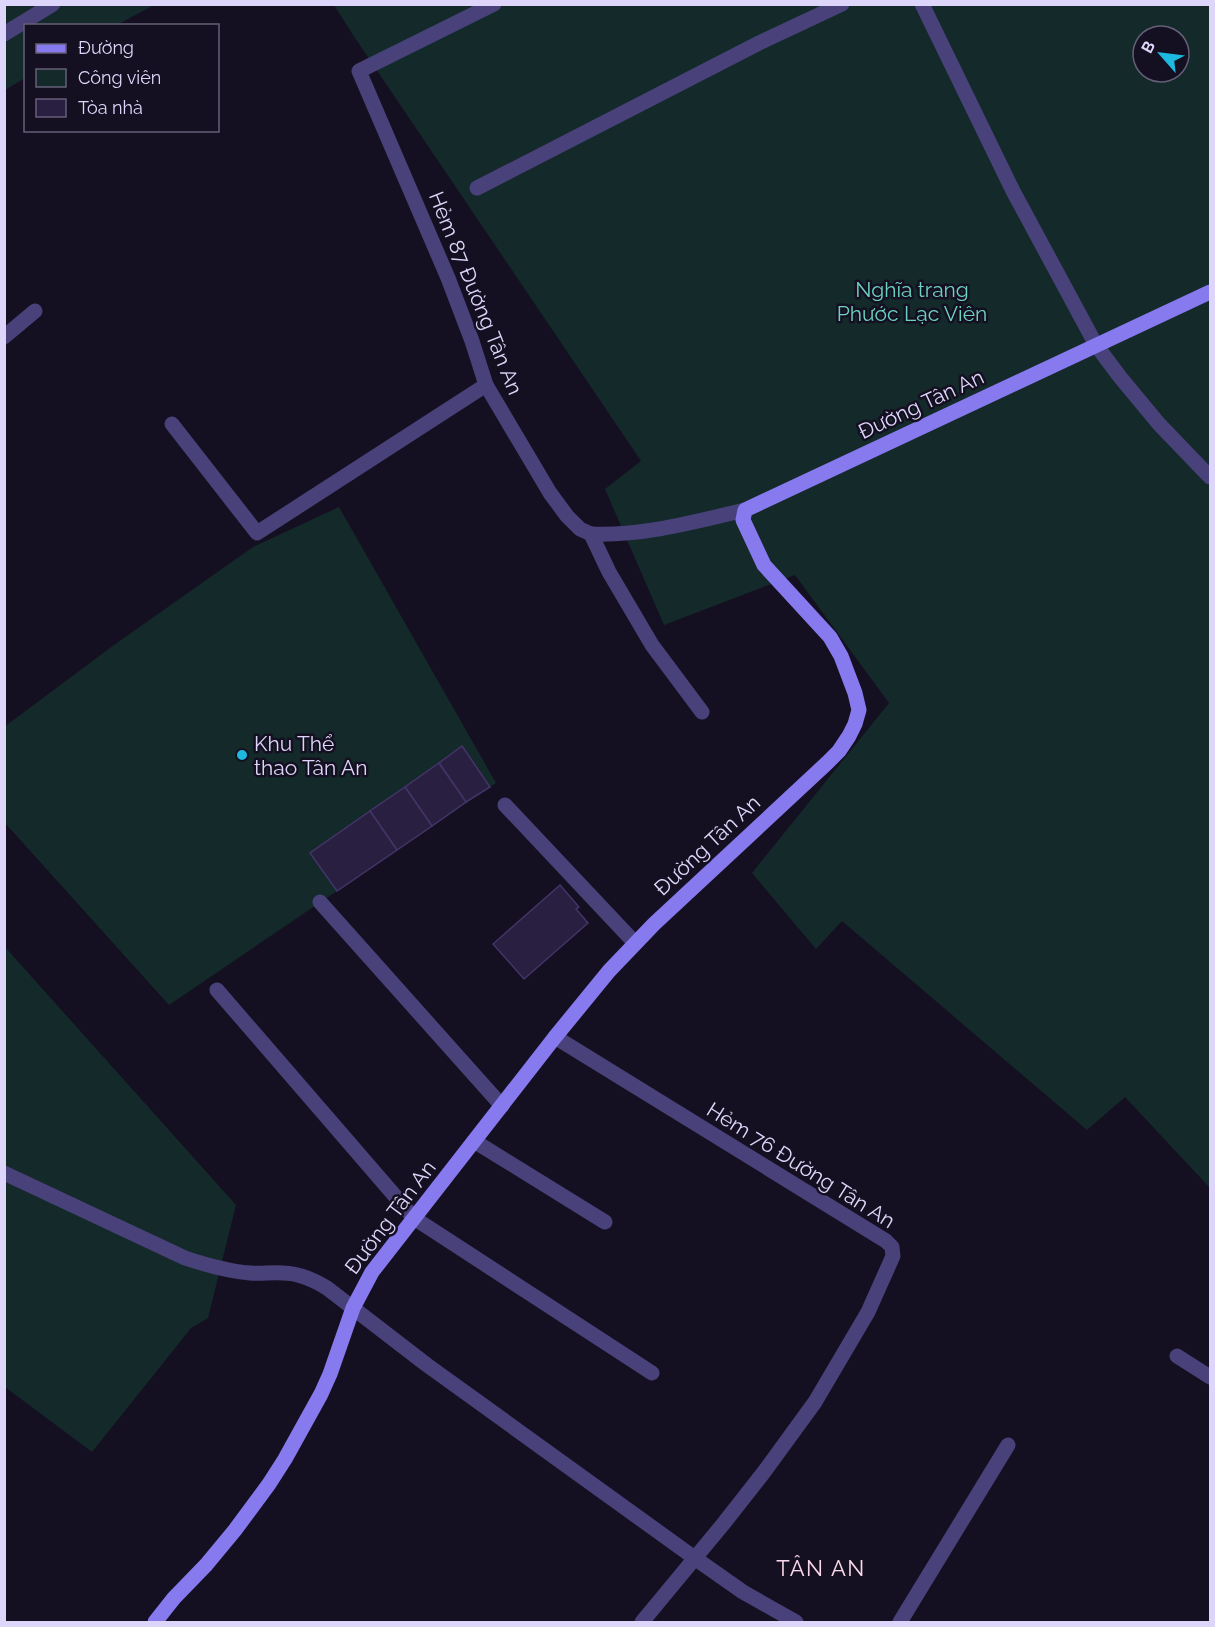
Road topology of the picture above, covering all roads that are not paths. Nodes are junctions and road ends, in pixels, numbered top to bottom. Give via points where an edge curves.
1 (53, 4) edge
2 (494, 4) edge
3 (842, 4) edge
4 (922, 4) edge
5 (4, 34) edge
6 (477, 188) dead end
7 (1210, 292) edge
8 (34, 311) dead end
9 (4, 337) edge
10 (1096, 345) junction
11 (486, 385) junction
12 (172, 424) dead end
13 (1210, 477) edge
14 (745, 510) junction
15 (591, 534) junction
16 (702, 712) dead end
17 (505, 805) dead end
18 (320, 902) dead end
19 (635, 943) junction
20 (217, 990) dead end
21 (555, 1037) junction
22 (502, 1106) junction
23 (474, 1141) junction
24 (4, 1173) edge
25 (414, 1218) junction
26 (605, 1222) dead end
27 (353, 1308) junction
28 (1177, 1356) dead end
29 (652, 1373) dead end
30 (1210, 1377) edge
31 (1008, 1445) dead end
32 (696, 1558) junction
33 (154, 1623) edge
34 (642, 1623) edge
35 (796, 1623) edge
36 (900, 1623) edge

1 - 5 street
2 - 11 street, Hẻm 87 Đường Tân An via 360,71 448,278
3 - 6 street
4 - 10 street via 1013,190
7 - 10 street, Đường Tân An
8 - 9 street
10 - 13 street via 1159,424
10 - 14 street, Đường Tân An
11 - 12 street via 257,533
11 - 15 street, Hẻm 87 Đường Tân An via 550,493 580,529
14 - 15 street via 618,535
14 - 19 street, Đường Tân An via 743,520 764,565 830,638 841,656 859,710 839,751
15 - 16 street via 646,636
17 - 19 street
18 - 22 street
19 - 21 street, Đường Tân An
20 - 25 street
21 - 22 street, Đường Tân An
21 - 32 street, Hẻm 76 Đường Tân An via 892,1247 893,1256 868,1312 815,1402
22 - 23 street, Đường Tân An
23 - 25 street, Đường Tân An
23 - 26 street
24 - 27 street via 185,1258 232,1270 299,1275 314,1280
25 - 27 street, Đường Tân An via 372,1272
25 - 29 street
27 - 32 street
27 - 33 street, Đường Tân An via 325,1384 285,1459 235,1530
28 - 30 street
31 - 36 street
32 - 34 street
32 - 35 street

